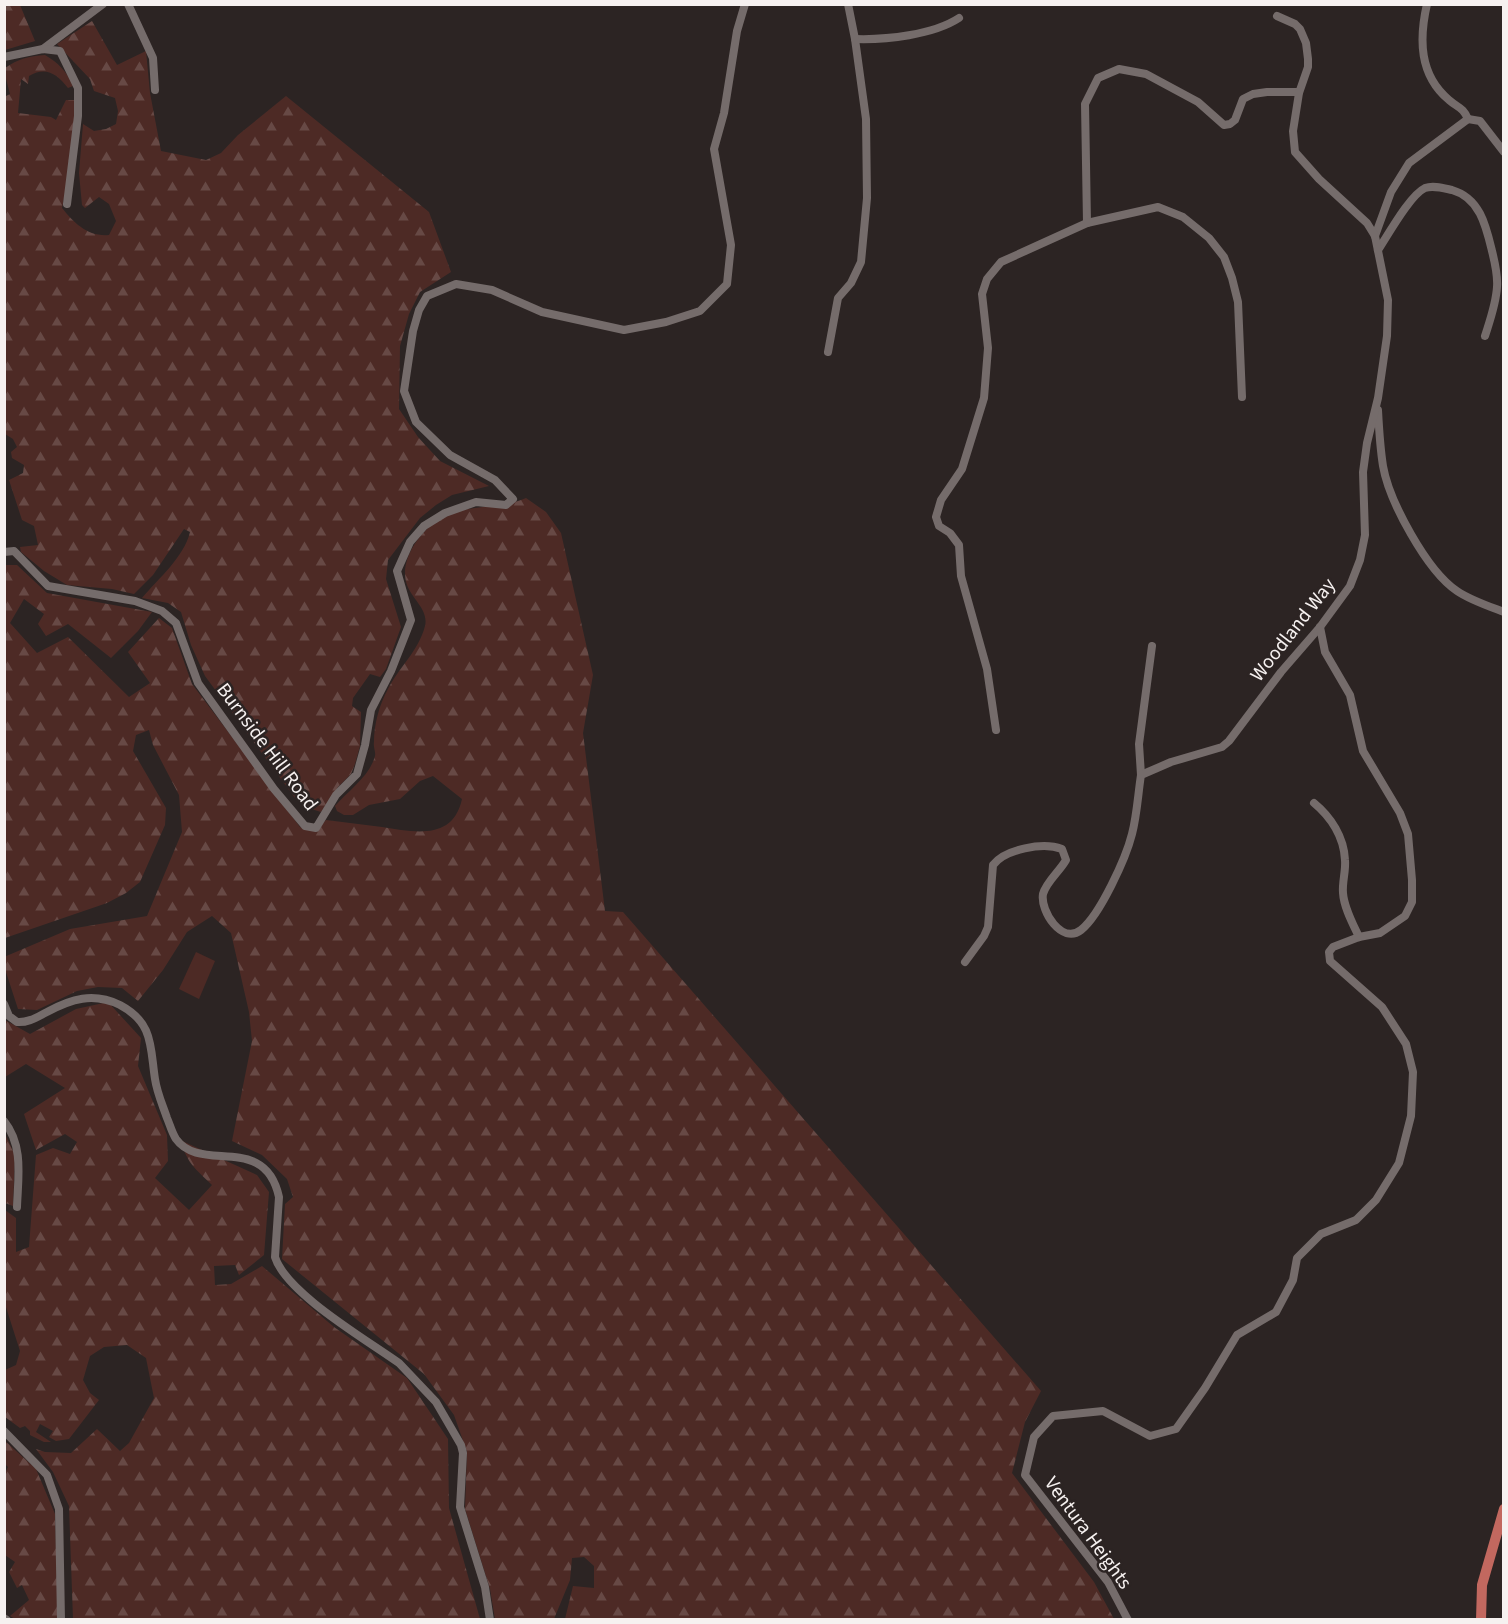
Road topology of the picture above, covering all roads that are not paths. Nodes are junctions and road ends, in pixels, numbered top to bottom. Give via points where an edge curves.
1 (103, 4) edge
2 (128, 4) edge
3 (745, 4) edge
4 (848, 4) edge
5 (1427, 4) edge
6 (1277, 16) dead end
7 (959, 18) dead end
8 (855, 39) junction
9 (43, 49) junction
10 (4, 57) edge
11 (155, 90) dead end
12 (1299, 92) junction
13 (1468, 119) junction
14 (1503, 152) edge
15 (67, 204) dead end
16 (1087, 223) junction
17 (1375, 236) junction
18 (1378, 250) junction
19 (1485, 336) dead end
20 (828, 352) dead end
21 (1242, 397) dead end
22 (1377, 403) junction
23 (4, 552) edge
24 (1503, 612) edge
25 (1320, 627) junction
26 (1152, 646) dead end
27 (996, 730) dead end
28 (1141, 775) junction
29 (1314, 803) dead end
30 (1359, 937) junction
31 (965, 962) dead end
32 (4, 1004) edge
33 (4, 1121) edge
34 (17, 1207) dead end
35 (4, 1431) edge
36 (1503, 1509) edge
37 (61, 1620) edge
38 (490, 1620) edge
39 (1128, 1620) edge
40 (1481, 1620) edge

1 - 9 street
2 - 11 street via 153,58
3 - 23 street, Burnside Hill Road via 714,149 731,245 728,284 700,311 624,330 542,312 492,290 456,284 427,296 418,310 404,391 416,422 450,455 495,480 513,499 506,505 476,502 445,513 424,526 410,542 397,571 411,620 392,671 371,710 357,774 336,795 316,828 305,826 274,789 198,683 176,623 162,611 135,601 48,586 14,551
4 - 8 street
5 - 13 street via 1422,48 1425,66 1433,82 1464,110
6 - 12 street, Woodland Way via 1295,24 1306,43 1308,67
7 - 8 street via 945,27 878,39
8 - 20 street via 866,119 866,209 861,262 838,298
9 - 10 street
9 - 15 street via 60,51 78,88
12 - 16 street via 1252,94 1243,99 1235,120 1224,125 1198,102 1146,74 1119,69 1098,78 1084,104
12 - 17 street, Woodland Way via 1293,131 1295,152 1367,223
13 - 14 street via 1480,121
13 - 17 street via 1409,163 1391,192
16 - 21 street via 1158,207 1183,217 1209,238 1224,257 1238,302
16 - 27 street via 1001,262 987,279 982,294 988,348 984,398 962,469 941,500 936,517 939,526 959,545 961,576 987,669
17 - 18 street, Woodland Way
18 - 19 street via 1424,189 1443,188 1468,199 1483,216 1496,268 1497,286
18 - 22 street, Woodland Way via 1388,300 1388,336
22 - 24 street via 1383,467 1414,539 1437,573 1457,591
22 - 25 street, Woodland Way via 1363,472 1365,535 1360,560 1350,586
25 - 28 street, Woodland Way via 1222,747
25 - 30 street, Ventura Heights via 1325,652 1350,695 1364,751 1400,813 1411,855 1412,902 1405,916 1380,933
26 - 28 street via 1139,744
28 - 31 street via 1132,834 1122,862 1109,890 1081,931 1060,932 1043,904 1045,890 1066,860 1062,849 1014,851 997,859 991,870 988,927
29 - 30 street via 1335,827 1343,848 1343,895
30 - 39 street, Ventura Heights via 1333,947 1330,961 1382,1007 1406,1044 1413,1072 1411,1116 1399,1163 1376,1200 1356,1220 1321,1234 1297,1258 1293,1280 1276,1312 1237,1335 1176,1429 1150,1436 1103,1411 1053,1416 1034,1437 1025,1475 1108,1582
32 - 38 street via 17,1022 30,1021 69,1000 105,999 130,1011 152,1044 156,1082 176,1139 188,1150 252,1160 268,1173 279,1197 275,1257 278,1266 310,1299 412,1375 436,1402 458,1438 463,1453 460,1507 485,1587
33 - 34 street via 19,1153
35 - 37 street via 47,1475 59,1509
36 - 40 main road via 1482,1585

